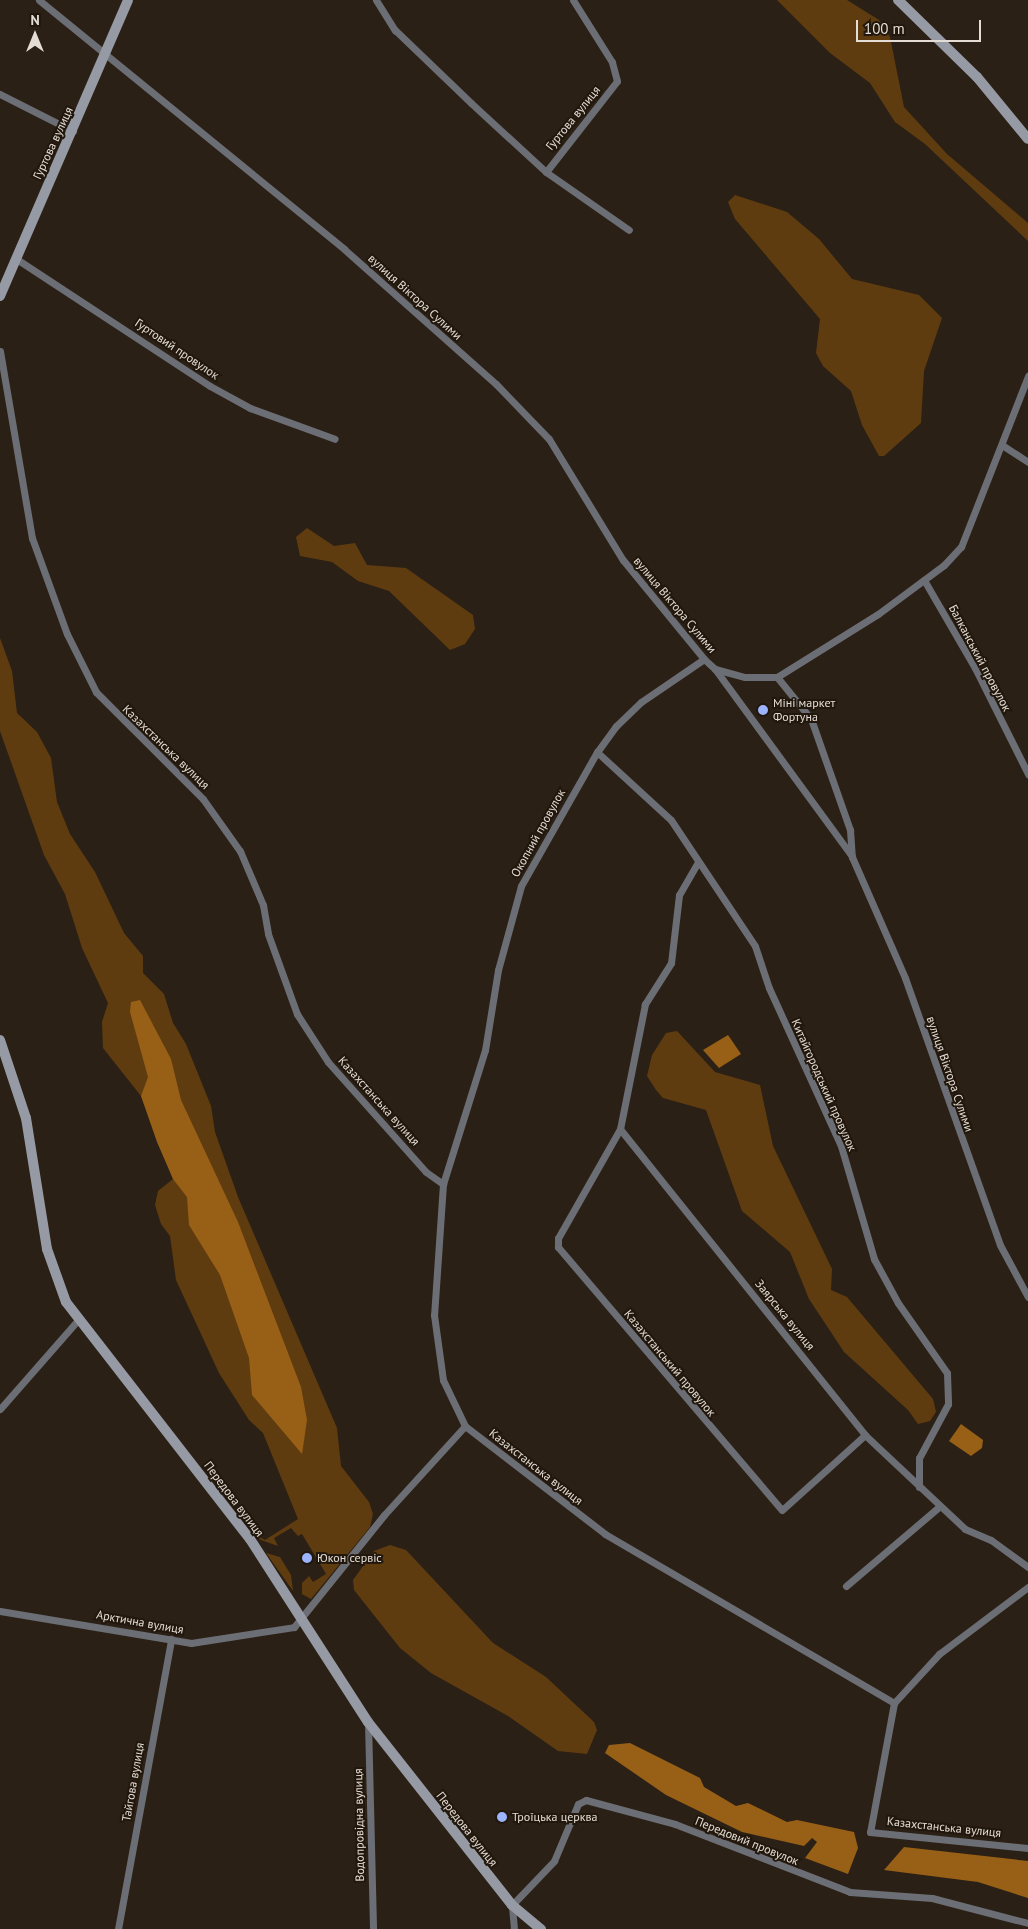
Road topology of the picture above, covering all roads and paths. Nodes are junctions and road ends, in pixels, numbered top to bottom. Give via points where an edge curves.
1 (39, 0) edge
2 (128, 0) edge
3 (376, 0) edge
4 (573, 0) edge
5 (898, 0) edge
6 (105, 55) junction
7 (0, 94) edge
8 (73, 132) junction
9 (1028, 139) edge
10 (546, 172) junction
11 (629, 230) dead end
12 (15, 258) junction
13 (0, 296) edge
14 (0, 351) edge
15 (1028, 376) edge
16 (2, 384) edge
17 (335, 438) dead end
18 (1002, 445) junction
19 (1028, 462) edge
20 (924, 580) junction
21 (704, 659) junction
22 (715, 668) junction
23 (777, 677) junction
24 (596, 752) junction
25 (1028, 774) edge
26 (852, 857) junction
27 (698, 862) junction
28 (0, 1040) edge
29 (620, 1129) junction
30 (443, 1184) junction
31 (1028, 1297) edge
32 (78, 1320) junction
33 (0, 1409) edge
34 (465, 1426) junction
35 (866, 1435) junction
36 (919, 1487) junction
37 (940, 1506) junction
38 (1028, 1567) edge
39 (846, 1586) dead end
40 (1028, 1587) edge
41 (0, 1610) edge
42 (299, 1617) junction
43 (171, 1639) junction
44 (894, 1703) junction
45 (368, 1722) junction
46 (1028, 1848) edge
47 (512, 1905) junction
48 (1028, 1923) edge
49 (118, 1929) edge
50 (373, 1929) edge
51 (514, 1929) edge
52 (541, 1929) edge

1 - 6 street, вулиця Віктора Сулими
2 - 6 street, Гуртова вулиця
3 - 10 street via 395,30
4 - 10 street, Гуртова вулиця via 612,62 616,81
5 - 9 street via 977,77
6 - 8 street, Гуртова вулиця
6 - 21 street, вулиця Віктора Сулими via 344,249 496,384 549,440 623,560
7 - 8 street
8 - 12 street, Гуртова вулиця
10 - 11 street
12 - 13 street, Гуртова вулиця
12 - 17 street, Гуртовий провулок via 210,386 250,408
14 - 16 street, Казахстанська вулиця
15 - 18 street
16 - 30 street, Казахстанська вулиця via 32,538 68,634 96,692 203,799 240,850 263,906 268,934 297,1014 340,1075 426,1172
18 - 19 street
18 - 20 street via 961,547
20 - 23 street via 820,653
20 - 25 street, Балканський провулок via 976,668
21 - 22 street, вулиця Віктора Сулими
21 - 24 street, Окопний провулок via 641,702
22 - 23 street, вулиця Віктора Сулими via 745,677
22 - 26 street, вулиця Віктора Сулими
23 - 26 street, вулиця Віктора Сулими via 816,728 850,830
24 - 27 street, Китайгородський провулок via 671,820
24 - 30 street, Окопний провулок via 521,886 498,970 485,1050
26 - 31 street, вулиця Віктора Сулими via 905,978 1000,1245
27 - 29 street via 679,895 671,963 645,1004
27 - 36 street, Китайгородський провулок via 760,957 768,988 841,1146 886,1284 948,1373 948,1404 918,1458
28 - 32 street, Передова вулиця via 26,1118 47,1249 56,1279
29 - 35 street, Заярська вулиця
29 - 35 street, Казахстанський провулок via 558,1238 558,1247 782,1510
30 - 34 street, Казахстанська вулиця via 435,1265 435,1346 443,1380
32 - 33 street
32 - 42 street, Передова вулиця via 250,1539
34 - 42 street
34 - 44 street, Казахстанська вулиця via 605,1534
35 - 36 street, Заярська вулиця
36 - 37 street, Заярська вулиця
37 - 38 street, Заярська вулиця via 965,1528 991,1540
37 - 39 street
40 - 44 street via 940,1654
41 - 43 street, Арктична вулиця
42 - 43 street, Арктична вулиця via 294,1627 236,1638 191,1643
42 - 45 street, Передова вулиця
43 - 49 street, Тайгова вулиця
44 - 46 street, Казахстанська вулиця via 870,1832
45 - 47 street, Передова вулиця
45 - 50 street, Водопровідна вулиця
47 - 48 street, Передовий провулок via 554,1861 578,1804 586,1800 676,1824 850,1892 932,1898
47 - 51 street
47 - 52 street, Передова вулиця

